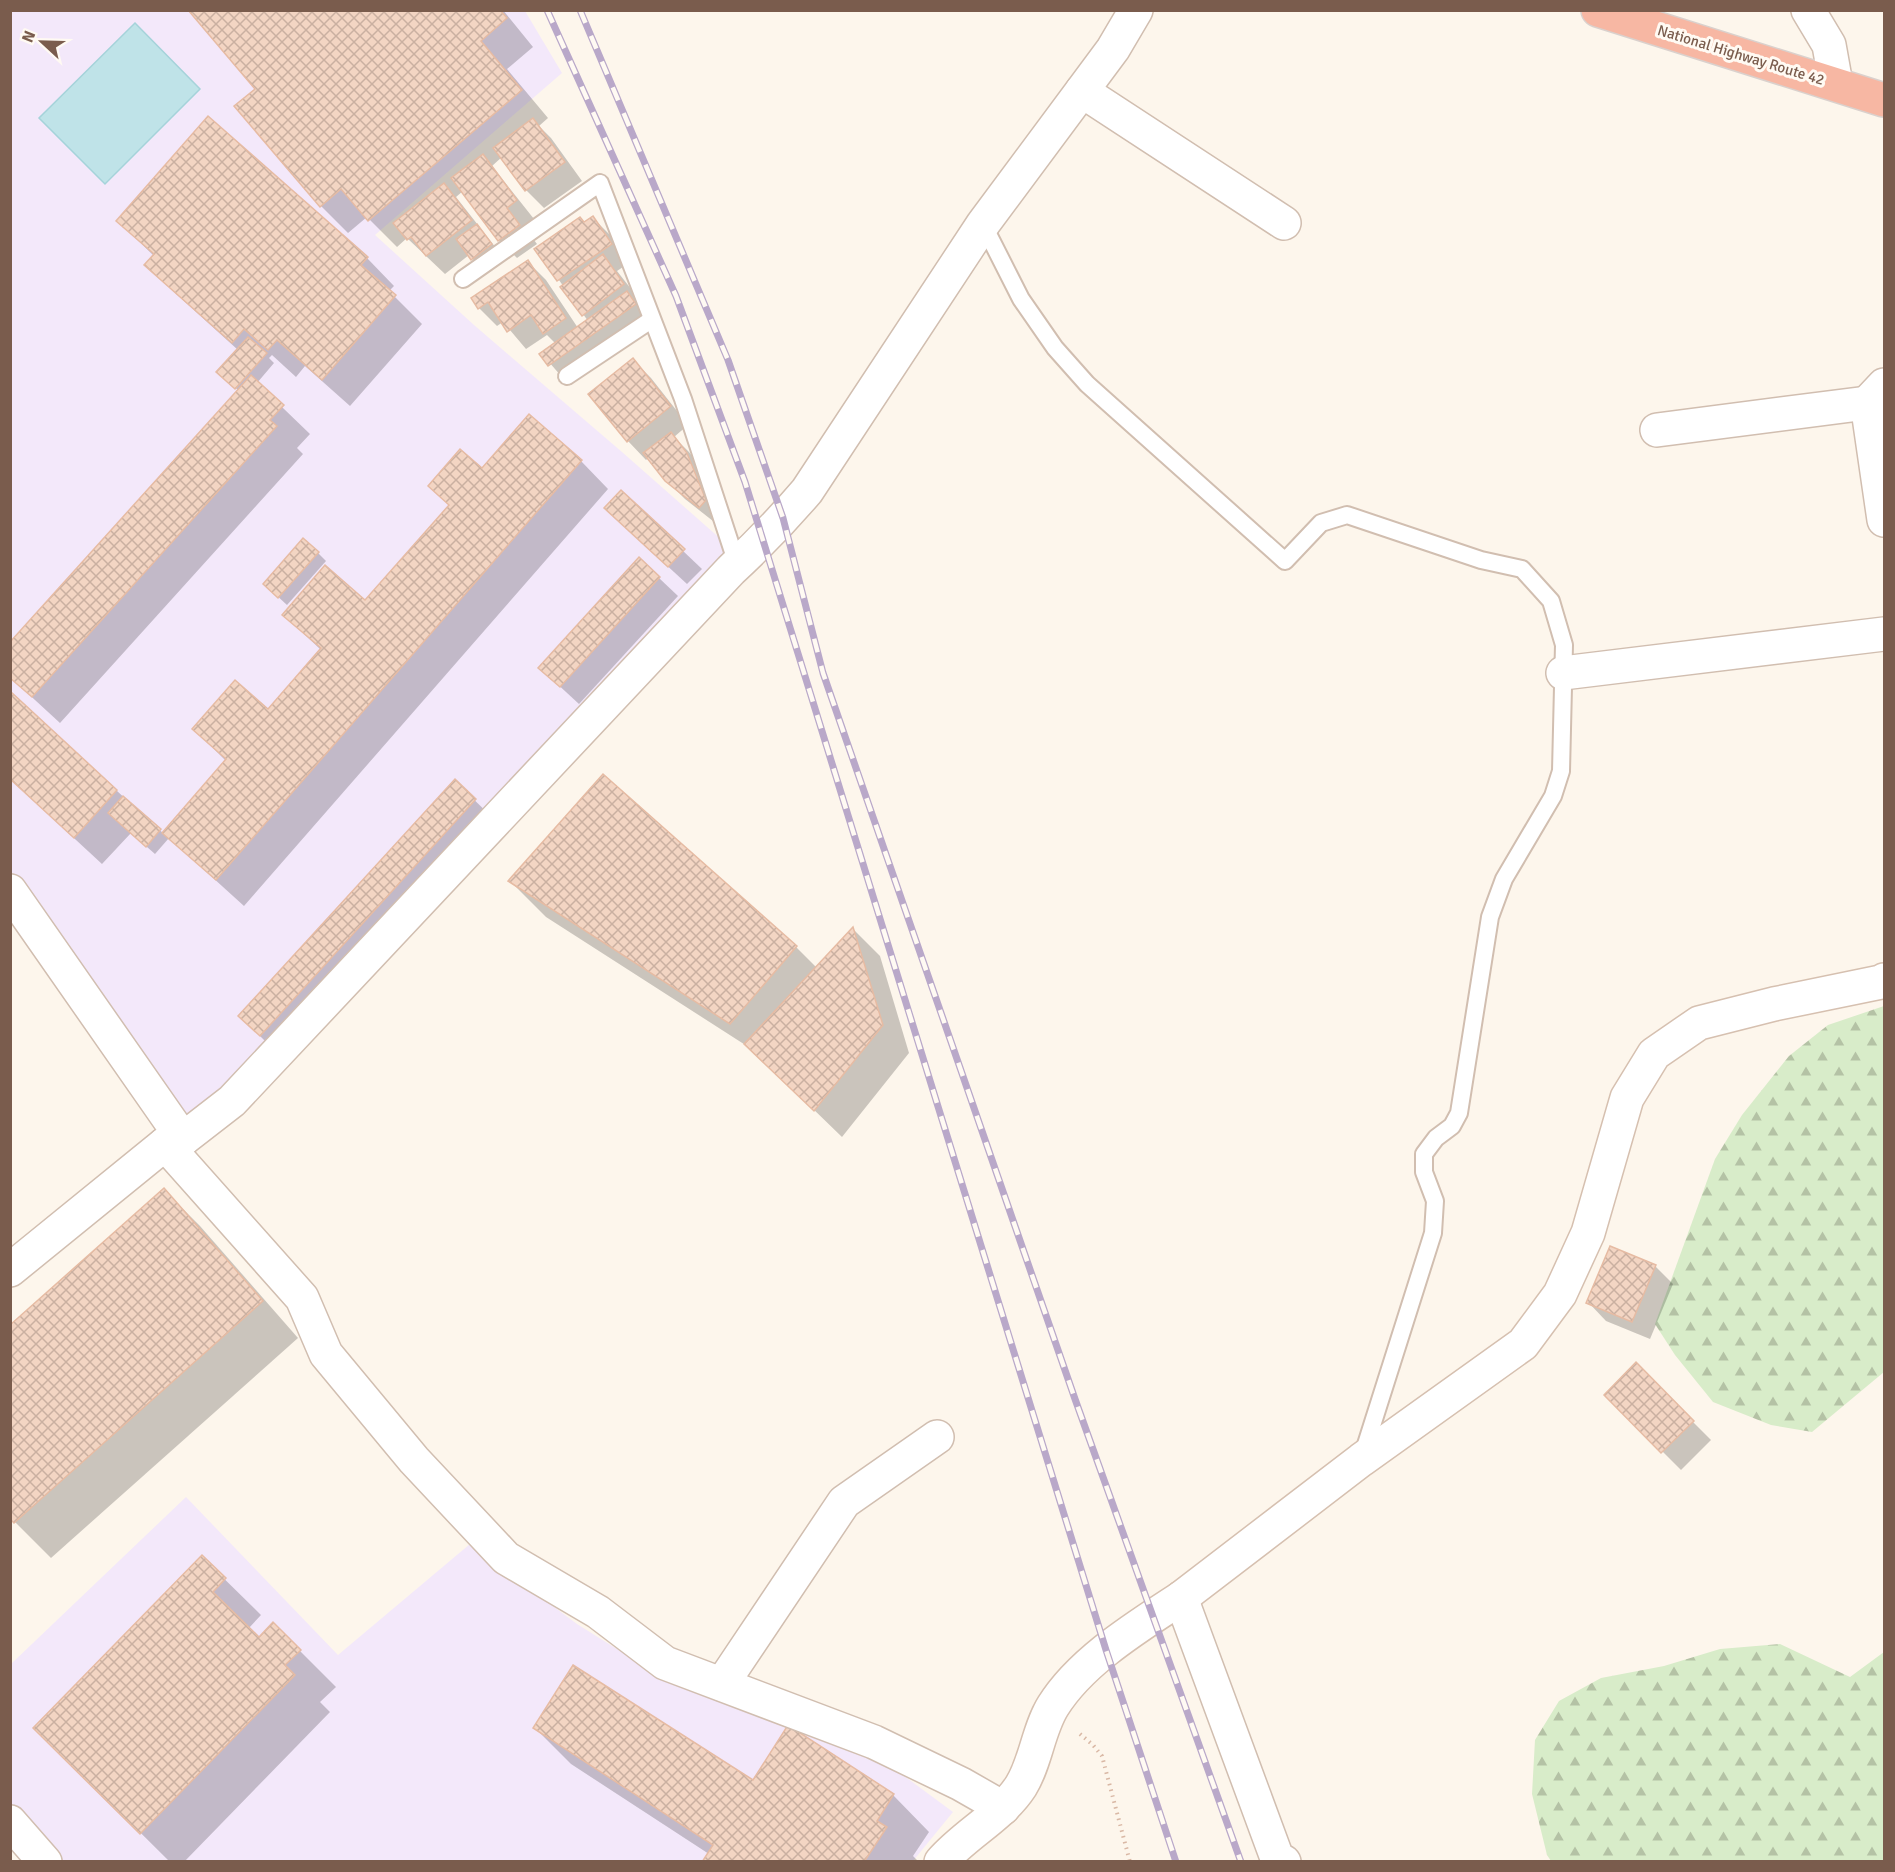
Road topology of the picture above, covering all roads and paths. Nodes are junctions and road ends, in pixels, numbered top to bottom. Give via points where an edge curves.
1 (1136, 10) edge
2 (1598, 10) edge
3 (1808, 10) edge
4 (1836, 84) junction
5 (1082, 91) junction
6 (1884, 100) edge
7 (1284, 223) dead end
8 (983, 224) junction
9 (463, 279) dead end
10 (651, 320) junction
11 (567, 376) dead end
12 (1876, 394) edge
13 (1658, 430) dead end
14 (1884, 520) edge
15 (737, 564) junction
16 (1884, 634) edge
17 (1563, 673) junction
18 (10, 891) edge
19 (1884, 980) edge
20 (174, 1142) junction
21 (10, 1270) edge
22 (937, 1437) dead end
23 (1361, 1460) junction
24 (1181, 1598) junction
25 (722, 1684) junction
26 (1047, 1720) junction
27 (1003, 1808) junction
28 (10, 1822) edge
29 (1280, 1860) edge
30 (45, 1862) edge
31 (941, 1862) edge
32 (1130, 1862) edge

1 - 5 street
2 - 4 highway, National Highway Route 42
3 - 4 street via 1829,45
4 - 6 highway, National Highway Route 42
5 - 7 street
5 - 8 street
8 - 15 street via 807,491
8 - 17 lane via 1021,299 1086,384 1285,561 1321,523 1347,515 1481,560 1522,569 1551,601 1564,645
9 - 10 lane via 600,183
10 - 11 lane
10 - 15 lane via 683,399
12 - 13 street
12 - 14 street
15 - 20 street via 232,1101
16 - 17 street
17 - 23 lane via 1561,771 1553,796 1504,879 1490,917 1459,1113 1452,1126 1424,1154 1424,1172 1435,1201 1433,1233
18 - 20 street
19 - 23 street via 1699,1023 1654,1054 1627,1098 1588,1233 1560,1294 1523,1344
20 - 21 street
20 - 25 street via 302,1298 326,1353 399,1443 506,1558 598,1611 665,1663
22 - 25 street via 844,1502
23 - 24 street
24 - 26 street via 1077,1673
24 - 29 street
25 - 27 street via 874,1742
26 - 27 street via 1021,1786
26 - 32 path via 1079,1734 1102,1756
27 - 31 street
28 - 30 street

